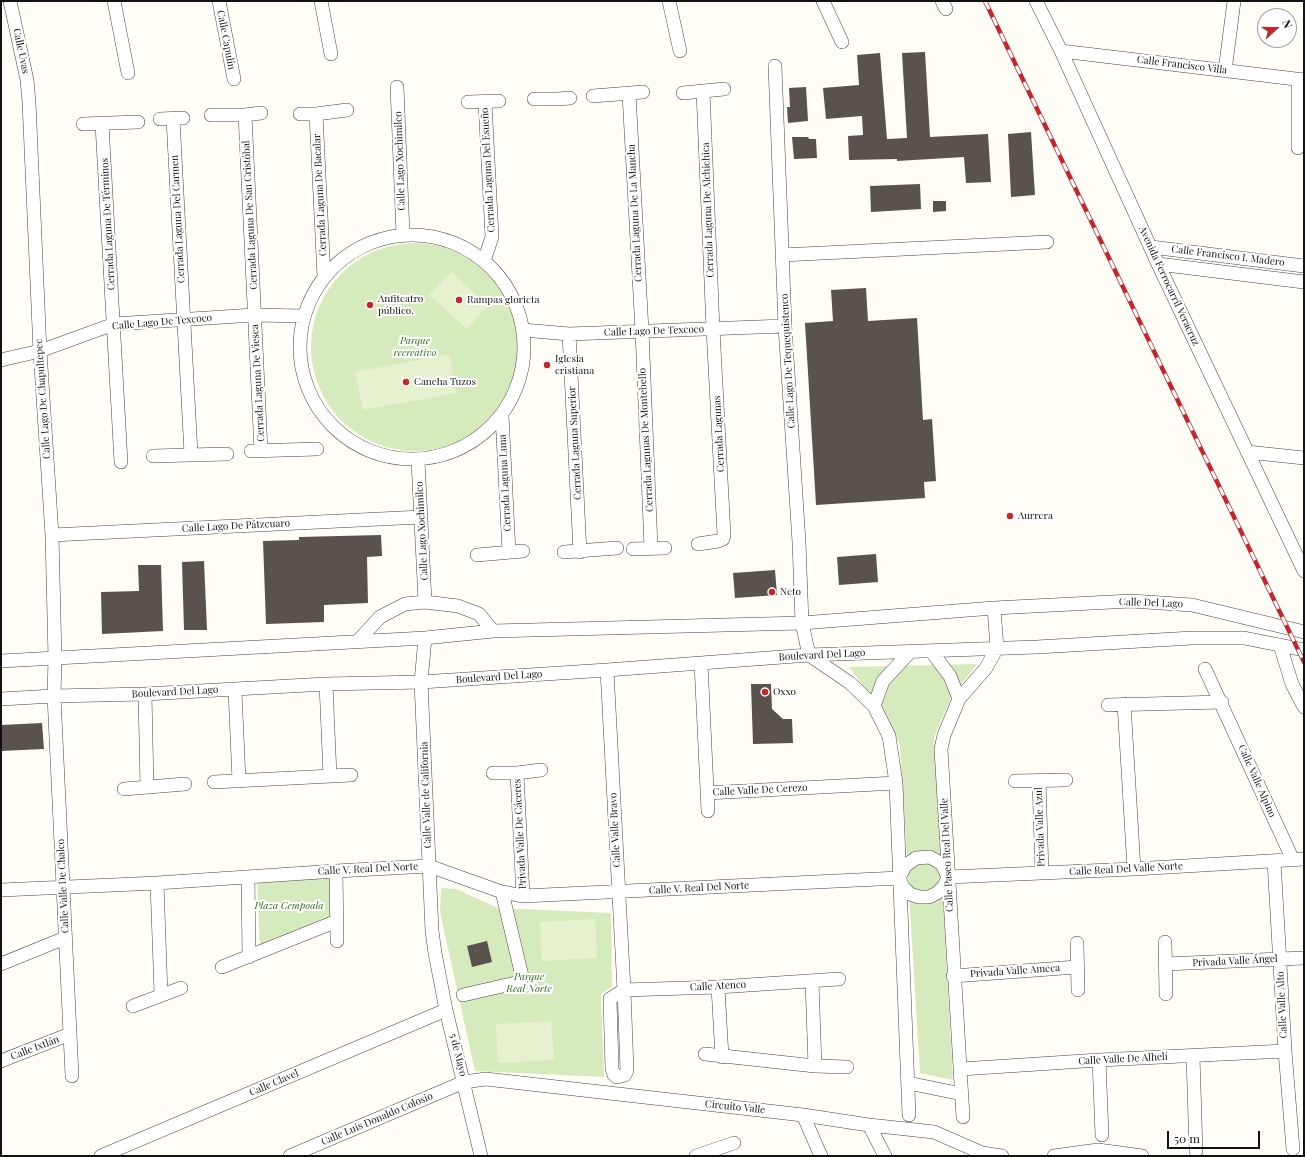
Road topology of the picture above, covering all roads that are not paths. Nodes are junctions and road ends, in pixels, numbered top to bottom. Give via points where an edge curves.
1 (10, 1) edge
2 (114, 1) edge
3 (219, 1) edge
4 (321, 1) edge
5 (669, 1) edge
6 (823, 1) edge
7 (1036, 1) edge
8 (1234, 1) edge
9 (842, 42) dead end
10 (680, 51) dead end
11 (1061, 51) junction
12 (331, 54) dead end
13 (775, 66) dead end
14 (1225, 71) junction
15 (128, 73) dead end
16 (234, 79) dead end
17 (1301, 80) edge
18 (397, 87) dead end
19 (724, 90) dead end
20 (703, 91) junction
21 (643, 92) dead end
22 (683, 92) dead end
23 (629, 94) junction
24 (592, 96) dead end
25 (570, 98) dead end
26 (534, 99) dead end
27 (499, 101) dead end
28 (29, 102) joint
29 (468, 102) dead end
30 (485, 102) junction
31 (348, 110) dead end
32 (261, 113) dead end
33 (300, 114) dead end
34 (316, 114) junction
35 (211, 115) dead end
36 (245, 115) junction
37 (172, 119) dead end
38 (138, 122) dead end
39 (83, 124) dead end
40 (102, 124) junction
41 (1298, 148) dead end
42 (403, 235) junction
43 (1047, 242) dead end
44 (1151, 247) junction
45 (782, 255) junction
46 (484, 261) junction
47 (1158, 264) junction
48 (1304, 266) edge
49 (324, 277) junction
50 (1304, 282) edge
51 (254, 315) junction
52 (304, 316) junction
53 (184, 320) junction
54 (114, 324) junction
55 (785, 326) junction
56 (713, 329) junction
57 (523, 330) junction
58 (642, 331) junction
59 (569, 334) junction
60 (40, 351) junction
61 (1, 360) edge
62 (502, 415) junction
63 (317, 448) dead end
64 (1247, 452) junction
65 (191, 454) junction
66 (227, 454) dead end
67 (153, 456) dead end
68 (1304, 458) edge
69 (418, 460) junction
70 (121, 462) dead end
71 (420, 517) junction
72 (52, 534) junction
73 (698, 544) dead end
74 (617, 548) dead end
75 (651, 548) junction
76 (665, 548) dead end
77 (633, 549) dead end
78 (523, 551) dead end
79 (509, 552) junction
80 (564, 552) dead end
81 (580, 552) junction
82 (476, 554) dead end
83 (1304, 571) edge
84 (425, 602) junction
85 (994, 608) junction
86 (1246, 618) junction
87 (802, 623) junction
88 (493, 631) junction
89 (1304, 632) edge
90 (425, 638) junction
91 (1244, 638) junction
92 (358, 641) junction
93 (1280, 645) junction
94 (996, 648) junction
95 (1304, 650) edge
96 (931, 651) junction
97 (910, 652) junction
98 (808, 655) junction
99 (55, 658) junction
100 (1, 661) edge
101 (701, 663) junction
102 (1205, 669) dead end
103 (607, 670) junction
104 (421, 682) junction
105 (326, 684) junction
106 (235, 690) junction
107 (145, 694) junction
108 (54, 696) junction
109 (959, 699) junction
110 (1, 700) edge
111 (1222, 702) junction
112 (1124, 704) junction
113 (1108, 705) dead end
114 (874, 706) junction
115 (1304, 708) edge
116 (541, 770) dead end
117 (493, 773) dead end
118 (517, 773) junction
119 (351, 775) dead end
120 (330, 776) junction
121 (1066, 780) dead end
122 (239, 781) junction
123 (1015, 781) dead end
124 (1039, 781) junction
125 (214, 782) dead end
126 (896, 783) junction
127 (185, 784) dead end
128 (148, 787) junction
129 (124, 789) dead end
130 (707, 794) junction
131 (708, 811) dead end
132 (1298, 859) edge
133 (1274, 861) junction
134 (429, 866) junction
135 (1134, 869) junction
136 (336, 871) junction
137 (1042, 873) junction
138 (948, 876) junction
139 (248, 877) junction
140 (899, 878) junction
141 (157, 883) junction
142 (63, 886) junction
143 (1, 890) edge
144 (502, 892) junction
145 (618, 892) junction
146 (523, 896) junction
147 (337, 921) junction
148 (65, 938) junction
149 (337, 941) dead end
150 (1077, 942) dead end
151 (1164, 942) dead end
152 (435, 953) joint
153 (249, 957) junction
154 (1304, 958) edge
155 (1280, 959) junction
156 (1, 964) edge
157 (1165, 964) junction
158 (222, 967) dead end
159 (1077, 967) junction
160 (953, 976) junction
161 (839, 979) dead end
162 (812, 981) junction
163 (718, 987) junction
164 (181, 988) dead end
165 (624, 990) junction
166 (1078, 990) dead end
167 (161, 994) junction
168 (1166, 994) dead end
169 (463, 995) dead end
170 (133, 1006) dead end
171 (446, 1010) junction
172 (70, 1034) junction
173 (1285, 1051) junction
174 (705, 1054) dead end
175 (722, 1056) junction
176 (1193, 1056) junction
177 (1099, 1060) junction
178 (1, 1061) edge
179 (815, 1066) junction
180 (847, 1067) dead end
181 (961, 1069) junction
182 (72, 1076) dead end
183 (464, 1082) junction
184 (908, 1083) junction
185 (962, 1094) junction
186 (803, 1115) junction
187 (909, 1115) dead end
188 (963, 1117) dead end
189 (869, 1125) junction
190 (934, 1132) junction
191 (1102, 1135) dead end
192 (734, 1143) dead end
193 (1294, 1149) dead end
194 (1196, 1151) dead end
195 (1099, 1153) edge
196 (983, 1154) edge
197 (101, 1156) edge
198 (290, 1156) edge
199 (481, 1156) edge
200 (696, 1156) edge
201 (821, 1156) edge
202 (885, 1156) edge
203 (964, 1156) edge
204 (1002, 1156) edge
205 (1054, 1156) edge
206 (1142, 1156) edge

1 - 28 street, Calle Uvas via 27,80
2 - 15 street
3 - 16 street, Calle Capulín
4 - 12 street
5 - 10 street
6 - 9 street
7 - 11 street, Avenida Ferrocarril Veracruz
8 - 14 street
11 - 14 street, Calle Francisco Villa
11 - 44 street, Avenida Ferrocarril Veracruz
13 - 45 street, Calle Lago De Tequequistenco
14 - 17 street, Calle Francisco Villa
17 - 41 street
18 - 42 street, Calle Lago Xochimilco
19 - 20 street
20 - 22 street
20 - 56 street, Cerrada Laguna De Alchichica
21 - 23 street
23 - 24 street
23 - 58 street, Cerrada Laguna De La Mancha
25 - 26 street
27 - 30 street, Cerrada Laguna Del Esueño
28 - 60 street, Calle Lago De Chapultepec
29 - 30 street, Cerrada Laguna Del Esueño
30 - 46 street, Cerrada Laguna Del Esueño via 492,237
31 - 34 street
32 - 36 street
33 - 34 street
34 - 49 street, Cerrada Laguna De Bacalar
35 - 36 street
36 - 51 street, Cerrada Laguna De San Cristóbal
37 - 53 street, Cerrada Laguna Del Carmen
38 - 40 street
39 - 40 street
40 - 54 street, Cerrada Laguna De Términos
42 - 46 street via 432,237 460,246
42 - 49 street via 373,241 346,256
43 - 45 street
44 - 47 street, Avenida Ferrocarril Veracruz
44 - 48 street, Calle Francisco I. Madero
45 - 55 street, Calle Lago De Tequequistenco
46 - 57 street via 502,281 516,304
47 - 50 street, Calle Francisco I. Madero
47 - 64 street, Avenida Ferrocarril Veracruz
49 - 52 street via 312,295
51 - 52 street, Calle Lago De Texcoco
51 - 53 street, Calle Lago De Texcoco
51 - 63 street, Cerrada Laguna De Viesca via 256,451
52 - 69 street via 299,342 302,369 310,395 324,418 343,437 366,450 392,458
53 - 54 street, Calle Lago De Texcoco
53 - 65 street, Cerrada Laguna Del Carmen
54 - 60 street, Calle Lago De Texcoco
54 - 70 street, Cerrada Laguna De Términos
55 - 56 street, Calle Lago De Texcoco
55 - 87 street, Calle Lago De Tequequistenco
56 - 58 street, Calle Lago De Texcoco
56 - 73 street, Cerrada Lagunas via 724,535 718,542
57 - 59 street, Calle Lago De Texcoco
57 - 62 street via 524,357 518,384
58 - 59 street, Calle Lago De Texcoco
58 - 75 street, Cerrada Lagunas De Montebello
59 - 81 street, Cerrada Laguna Superior
60 - 61 street, Calle Lago De Texcoco
60 - 72 street, Calle Lago De Chapultepec
62 - 69 street via 469,445 445,456
62 - 79 street, Cerrada Laguna Luna
64 - 68 street
64 - 83 street, Avenida Ferrocarril Veracruz
65 - 66 street
65 - 67 street
69 - 71 street, Calle Lago Xochimilco
71 - 72 street, Calle Lago De Pátzcuaro
71 - 84 street, Calle Lago Xochimilco
72 - 99 street, Calle Lago De Chapultepec
74 - 81 street
75 - 76 street
75 - 77 street
78 - 79 street
79 - 82 street
80 - 81 street
84 - 88 street via 458,606 479,614
84 - 92 street via 405,604 380,617
85 - 86 street, Calle Del Lago via 1131,601 1192,605
85 - 87 street
85 - 94 street, Calle Paseo Real Del Valle
86 - 89 street, Calle Del Lago
86 - 91 street
87 - 88 street
87 - 98 street, Calle Lago De Tequequistenco
88 - 90 street
90 - 92 street
90 - 104 street, Calle Valle de California
91 - 93 street
91 - 94 street via 1192,638
92 - 99 street
93 - 95 street
93 - 115 street via 1292,684
94 - 96 street, Boulevard Del Lago
94 - 109 street, Calle Paseo Real Del Valle via 986,668
96 - 97 street, Boulevard Del Lago
96 - 109 street via 950,676
97 - 98 street, Boulevard Del Lago
97 - 114 street via 883,681
98 - 101 street, Boulevard Del Lago
98 - 114 street via 850,683
99 - 100 street
99 - 108 street, Calle Lago De Chapultepec
101 - 103 street, Boulevard Del Lago
101 - 130 street, Calle Valle De Cerezo
102 - 111 street, Calle Valle Alpino
103 - 104 street, Boulevard Del Lago
103 - 145 street, Calle Valle Bravo
104 - 105 street, Boulevard Del Lago
104 - 134 street, Calle Valle de California
105 - 106 street, Boulevard Del Lago
105 - 120 street
106 - 107 street, Boulevard Del Lago
106 - 122 street
107 - 108 street, Boulevard Del Lago
107 - 128 street
108 - 110 street, Boulevard Del Lago
108 - 142 street, Calle Valle De Chalco
109 - 138 street, Calle Paseo Real Del Valle via 941,749
111 - 112 street
111 - 132 street, Calle Valle Alpino
112 - 113 street
112 - 135 street
114 - 126 street via 889,736
116 - 118 street, Privada Valle De Cáceres
117 - 118 street, Privada Valle De Cáceres
118 - 146 street, Privada Valle De Cáceres
119 - 120 street
120 - 122 street
121 - 124 street, Privada Valle Azul
122 - 125 street
123 - 124 street, Privada Valle Azul
124 - 137 street, Privada Valle Azul
126 - 130 street, Calle Valle De Cerezo
126 - 140 street
127 - 128 street
128 - 129 street
130 - 131 street
132 - 133 street, Calle Real Del Valle Norte
133 - 135 street, Calle Real Del Valle Norte
133 - 155 street, Calle Valle Alto
134 - 136 street, Calle V. Real Del Norte
134 - 144 street, Calle V. Real Del Norte
134 - 152 street, Calle Valle de California
135 - 137 street, Calle Real Del Valle Norte
136 - 139 street, Calle V. Real Del Norte
136 - 147 street
137 - 138 street, Calle Real Del Valle Norte
138 - 140 street via 942,864 930,857 916,858 904,866
138 - 140 street via 944,886 929,897 910,894 902,887
138 - 160 street, Calle Paseo Real Del Valle
139 - 141 street, Calle V. Real Del Norte
139 - 153 street
140 - 145 street, Calle V. Real Del Norte
140 - 184 street
141 - 142 street, Calle V. Real Del Norte
141 - 167 street
142 - 143 street, Calle V. Real Del Norte
142 - 148 street, Calle Valle De Chalco
144 - 146 street, Calle V. Real Del Norte
144 - 169 street via 522,976 520,982
145 - 146 street, Calle V. Real Del Norte
145 - 165 street, Calle Valle Bravo
147 - 149 street
147 - 153 street
148 - 156 street
148 - 172 street, Calle Valle De Chalco
150 - 159 street
151 - 157 street
152 - 171 street, 5 de Mayo
153 - 158 street
154 - 155 street, Privada Valle Ángel
155 - 157 street, Privada Valle Ángel
155 - 173 street, Calle Valle Alto
157 - 168 street
159 - 160 street, Privada Valle Ameca
159 - 166 street
160 - 181 street, Calle Paseo Real Del Valle
161 - 162 street, Calle Atenco
162 - 163 street, Calle Atenco
162 - 179 street
163 - 165 street, Calle Atenco
163 - 175 street
164 - 167 street
165 - 165 street, Calle Valle Bravo via 610,999 612,1069 617,1077 625,1075 627,1070
167 - 170 street
171 - 183 street, 5 de Mayo
171 - 197 street, Calle Clavel
172 - 178 street, Calle Ixtlán
172 - 182 street, Calle Valle De Chalco
173 - 176 street, Calle Valle De Alhelí
173 - 193 street, Calle Valle Alto
174 - 175 street
175 - 179 street
176 - 177 street, Calle Valle De Alhelí
176 - 194 street
177 - 181 street, Calle Valle De Alhelí
177 - 191 street
179 - 180 street
181 - 185 street, Calle Paseo Real Del Valle
183 - 186 street, Circuito Valle via 486,1079
183 - 198 street, Calle Luis Donaldo Colosio
183 - 199 street, 5 de Mayo
184 - 185 street
184 - 187 street
185 - 188 street, Calle Paseo Real Del Valle
186 - 189 street, Circuito Valle
186 - 201 street
189 - 190 street, Circuito Valle
189 - 202 street
190 - 196 street, Circuito Valle
190 - 203 street
192 - 200 street
195 - 205 street
195 - 206 street
196 - 204 street, Circuito Valle

